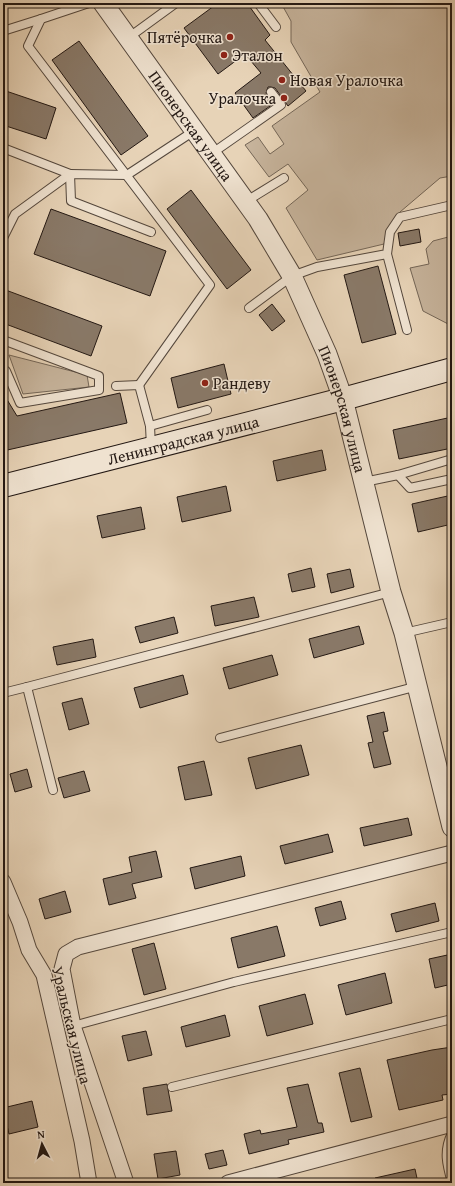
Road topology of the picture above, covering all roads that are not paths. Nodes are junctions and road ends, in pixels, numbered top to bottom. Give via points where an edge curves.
1 (89, 3) edge
2 (103, 3) edge
3 (176, 3) edge
4 (258, 3) edge
5 (41, 19) junction
6 (276, 27) dead end
7 (3, 31) edge
8 (128, 38) junction
9 (271, 92) dead end
10 (194, 131) junction
11 (3, 148) edge
12 (210, 154) junction
13 (70, 174) junction
14 (127, 175) junction
15 (284, 178) dead end
16 (246, 202) junction
17 (452, 205) edge
18 (150, 232) dead end
19 (3, 238) edge
20 (387, 254) junction
21 (292, 276) junction
22 (249, 308) dead end
23 (408, 330) dead end
24 (3, 340) edge
25 (4, 369) edge
26 (452, 369) edge
27 (139, 385) junction
28 (116, 386) dead end
29 (353, 396) junction
30 (207, 410) dead end
31 (150, 426) junction
32 (152, 447) junction
33 (452, 459) edge
34 (398, 475) junction
35 (452, 479) edge
36 (363, 482) junction
37 (3, 486) edge
38 (391, 592) junction
39 (452, 622) edge
40 (404, 633) junction
41 (418, 686) junction
42 (27, 687) junction
43 (3, 692) edge
44 (220, 738) dead end
45 (53, 790) dead end
46 (452, 827) edge
47 (452, 853) edge
48 (3, 882) edge
49 (452, 932) edge
50 (62, 969) junction
51 (44, 975) junction
52 (452, 1019) edge
53 (73, 1026) junction
54 (172, 1087) dead end
55 (452, 1124) edge
56 (452, 1134) edge
57 (267, 1178) edge
58 (89, 1183) edge
59 (126, 1183) edge
60 (228, 1183) edge
61 (452, 1183) edge

1 - 5 lane
2 - 8 street, Пионерская улица
3 - 8 lane
4 - 6 lane
5 - 7 lane
5 - 14 lane via 28,46
8 - 10 street, Пионерская улица
9 - 12 lane via 281,105
10 - 12 street, Пионерская улица
10 - 14 lane
11 - 13 lane
12 - 16 street, Пионерская улица
13 - 14 lane
13 - 18 lane via 71,201
13 - 19 lane via 15,214
14 - 27 lane via 210,285
15 - 16 lane
16 - 21 street, Пионерская улица
17 - 20 lane via 400,217 390,232
20 - 21 lane via 317,267
20 - 23 lane
21 - 22 lane
21 - 29 street, Пионерская улица via 327,354
24 - 25 lane via 99,376 99,390 20,403
26 - 29 main road, Ленинградская улица
27 - 28 lane
27 - 31 lane
29 - 32 main road, Ленинградская улица
29 - 36 street, Пионерская улица
30 - 31 lane
31 - 32 lane
32 - 37 main road, Ленинградская улица
33 - 34 lane
34 - 35 lane via 410,488
34 - 36 lane
36 - 38 street, Пионерская улица
38 - 40 street, Пионерская улица
38 - 42 lane
39 - 40 lane
40 - 41 street, Пионерская улица
41 - 44 lane
41 - 46 street, Пионерская улица
42 - 43 lane
42 - 45 lane
47 - 50 street via 78,947 66,954
48 - 51 street, Уральская улица via 29,950
49 - 53 lane via 234,982
50 - 51 street
50 - 53 street
51 - 58 street, Уральская улица via 82,1141
52 - 54 lane
53 - 59 street
55 - 57 street
56 - 61 lane via 446,1158
57 - 60 street

